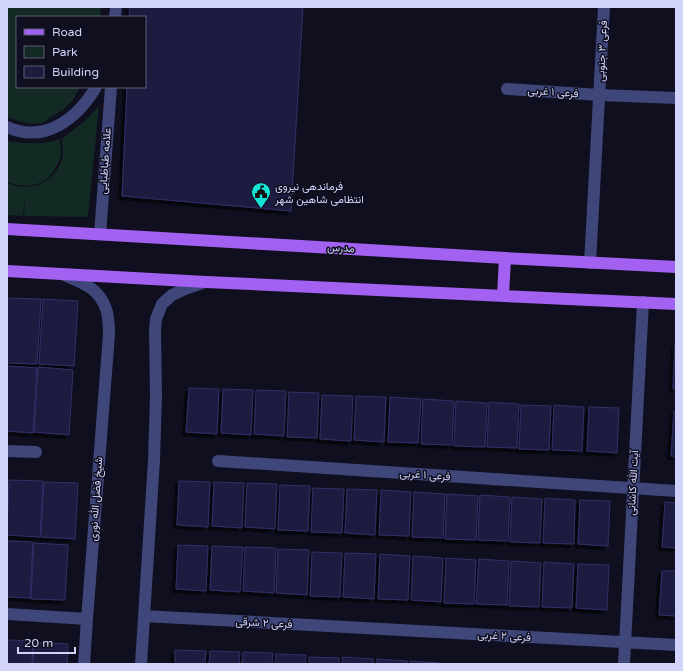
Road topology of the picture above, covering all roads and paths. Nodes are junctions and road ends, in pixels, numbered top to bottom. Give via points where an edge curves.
1 (604, 7) edge
2 (95, 88) edge
3 (111, 88) edge
4 (507, 89) dead end
5 (600, 95) junction
6 (676, 98) edge
7 (7, 127) edge
8 (7, 229) edge
9 (100, 234) junction
10 (505, 258) junction
11 (590, 263) junction
12 (676, 267) edge
13 (7, 271) edge
14 (64, 274) junction
15 (206, 282) junction
16 (503, 296) junction
17 (643, 302) junction
18 (676, 304) edge
19 (7, 451) edge
20 (36, 452) dead end
21 (218, 461) dead end
22 (633, 488) junction
23 (676, 491) edge
24 (7, 614) edge
25 (144, 616) junction
26 (87, 619) junction
27 (383, 629) joint
28 (625, 642) junction
29 (676, 645) edge
30 (84, 664) edge
31 (141, 664) edge
32 (624, 664) edge

1 - 5 street, فرعی ۳ جنوبی
2 - 7 street via 70,118 56,127 30,133
3 - 9 street, علامه طباطبایی
4 - 5 street, فرعی ۱ غربی
5 - 6 street, فرعی ۱ غربی
5 - 11 street, فرعی ۳ جنوبی
8 - 9 main road, مدرس
9 - 10 main road, مدرس
10 - 11 main road, مدرس
10 - 16 main road
11 - 12 main road, مدرس
13 - 14 main road
14 - 15 main road
14 - 26 street, شیخ فضل الله نوری via 92,288 100,296 107,310 110,334
15 - 16 main road
15 - 25 street via 172,295 162,304 156,319 154,460
16 - 17 main road
17 - 18 main road
17 - 22 street, آیت الله کاشانی
19 - 20 street
21 - 22 street, فرعی ۱ غربی
22 - 23 street, فرعی ۱ غربی
22 - 28 street, آیت الله کاشانی
24 - 26 street
25 - 27 street, فرعی ۲ شرقی
25 - 31 street
26 - 30 street, شیخ فضل الله نوری
27 - 28 street, فرعی ۲ غربی
28 - 29 street
28 - 32 street, آیت الله کاشانی

